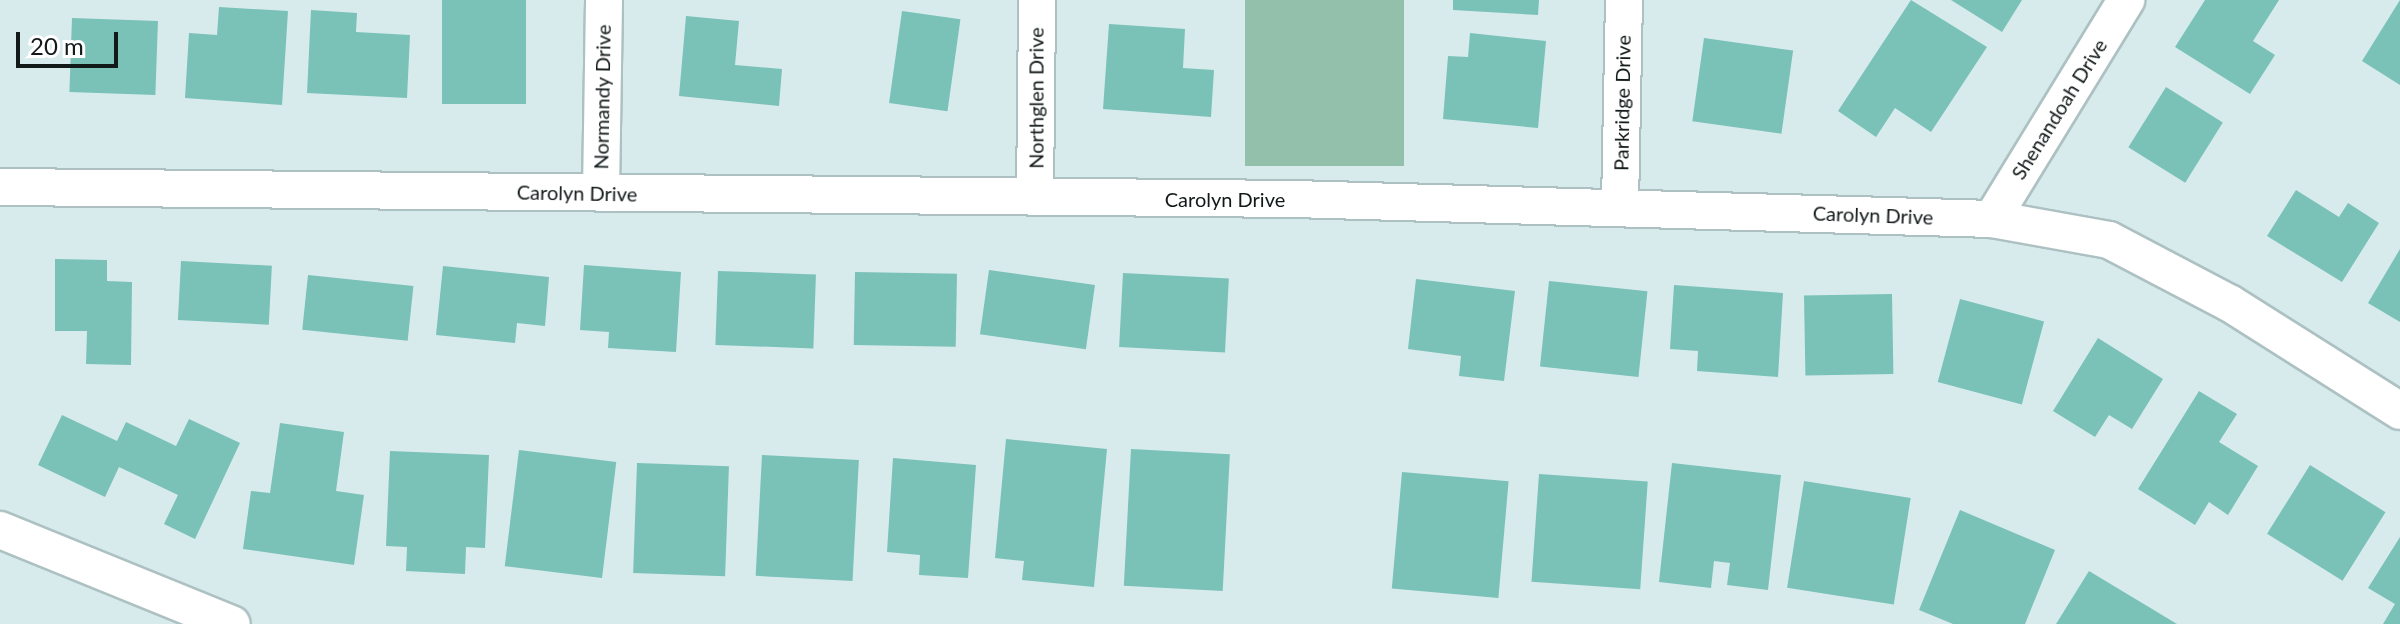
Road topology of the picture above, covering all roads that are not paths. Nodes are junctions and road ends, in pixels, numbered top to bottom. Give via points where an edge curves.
1 (604, 0) edge
2 (1037, 0) edge
3 (1624, 0) edge
4 (2126, 0) edge
5 (0, 187) edge
6 (601, 193) junction
7 (1035, 197) junction
8 (1620, 206) junction
9 (1992, 219) junction
10 (2400, 411) edge
11 (0, 530) edge
12 (232, 624) edge

1 - 6 street, Normandy Drive
2 - 7 street, Northglen Drive
3 - 8 street, Parkridge Drive
4 - 9 street, Shenandoah Drive
5 - 6 street, Carolyn Drive
6 - 7 street, Carolyn Drive
7 - 8 street, Carolyn Drive
8 - 9 street, Carolyn Drive
9 - 10 street, Carolyn Drive via 2109,240 2231,304
11 - 12 street

